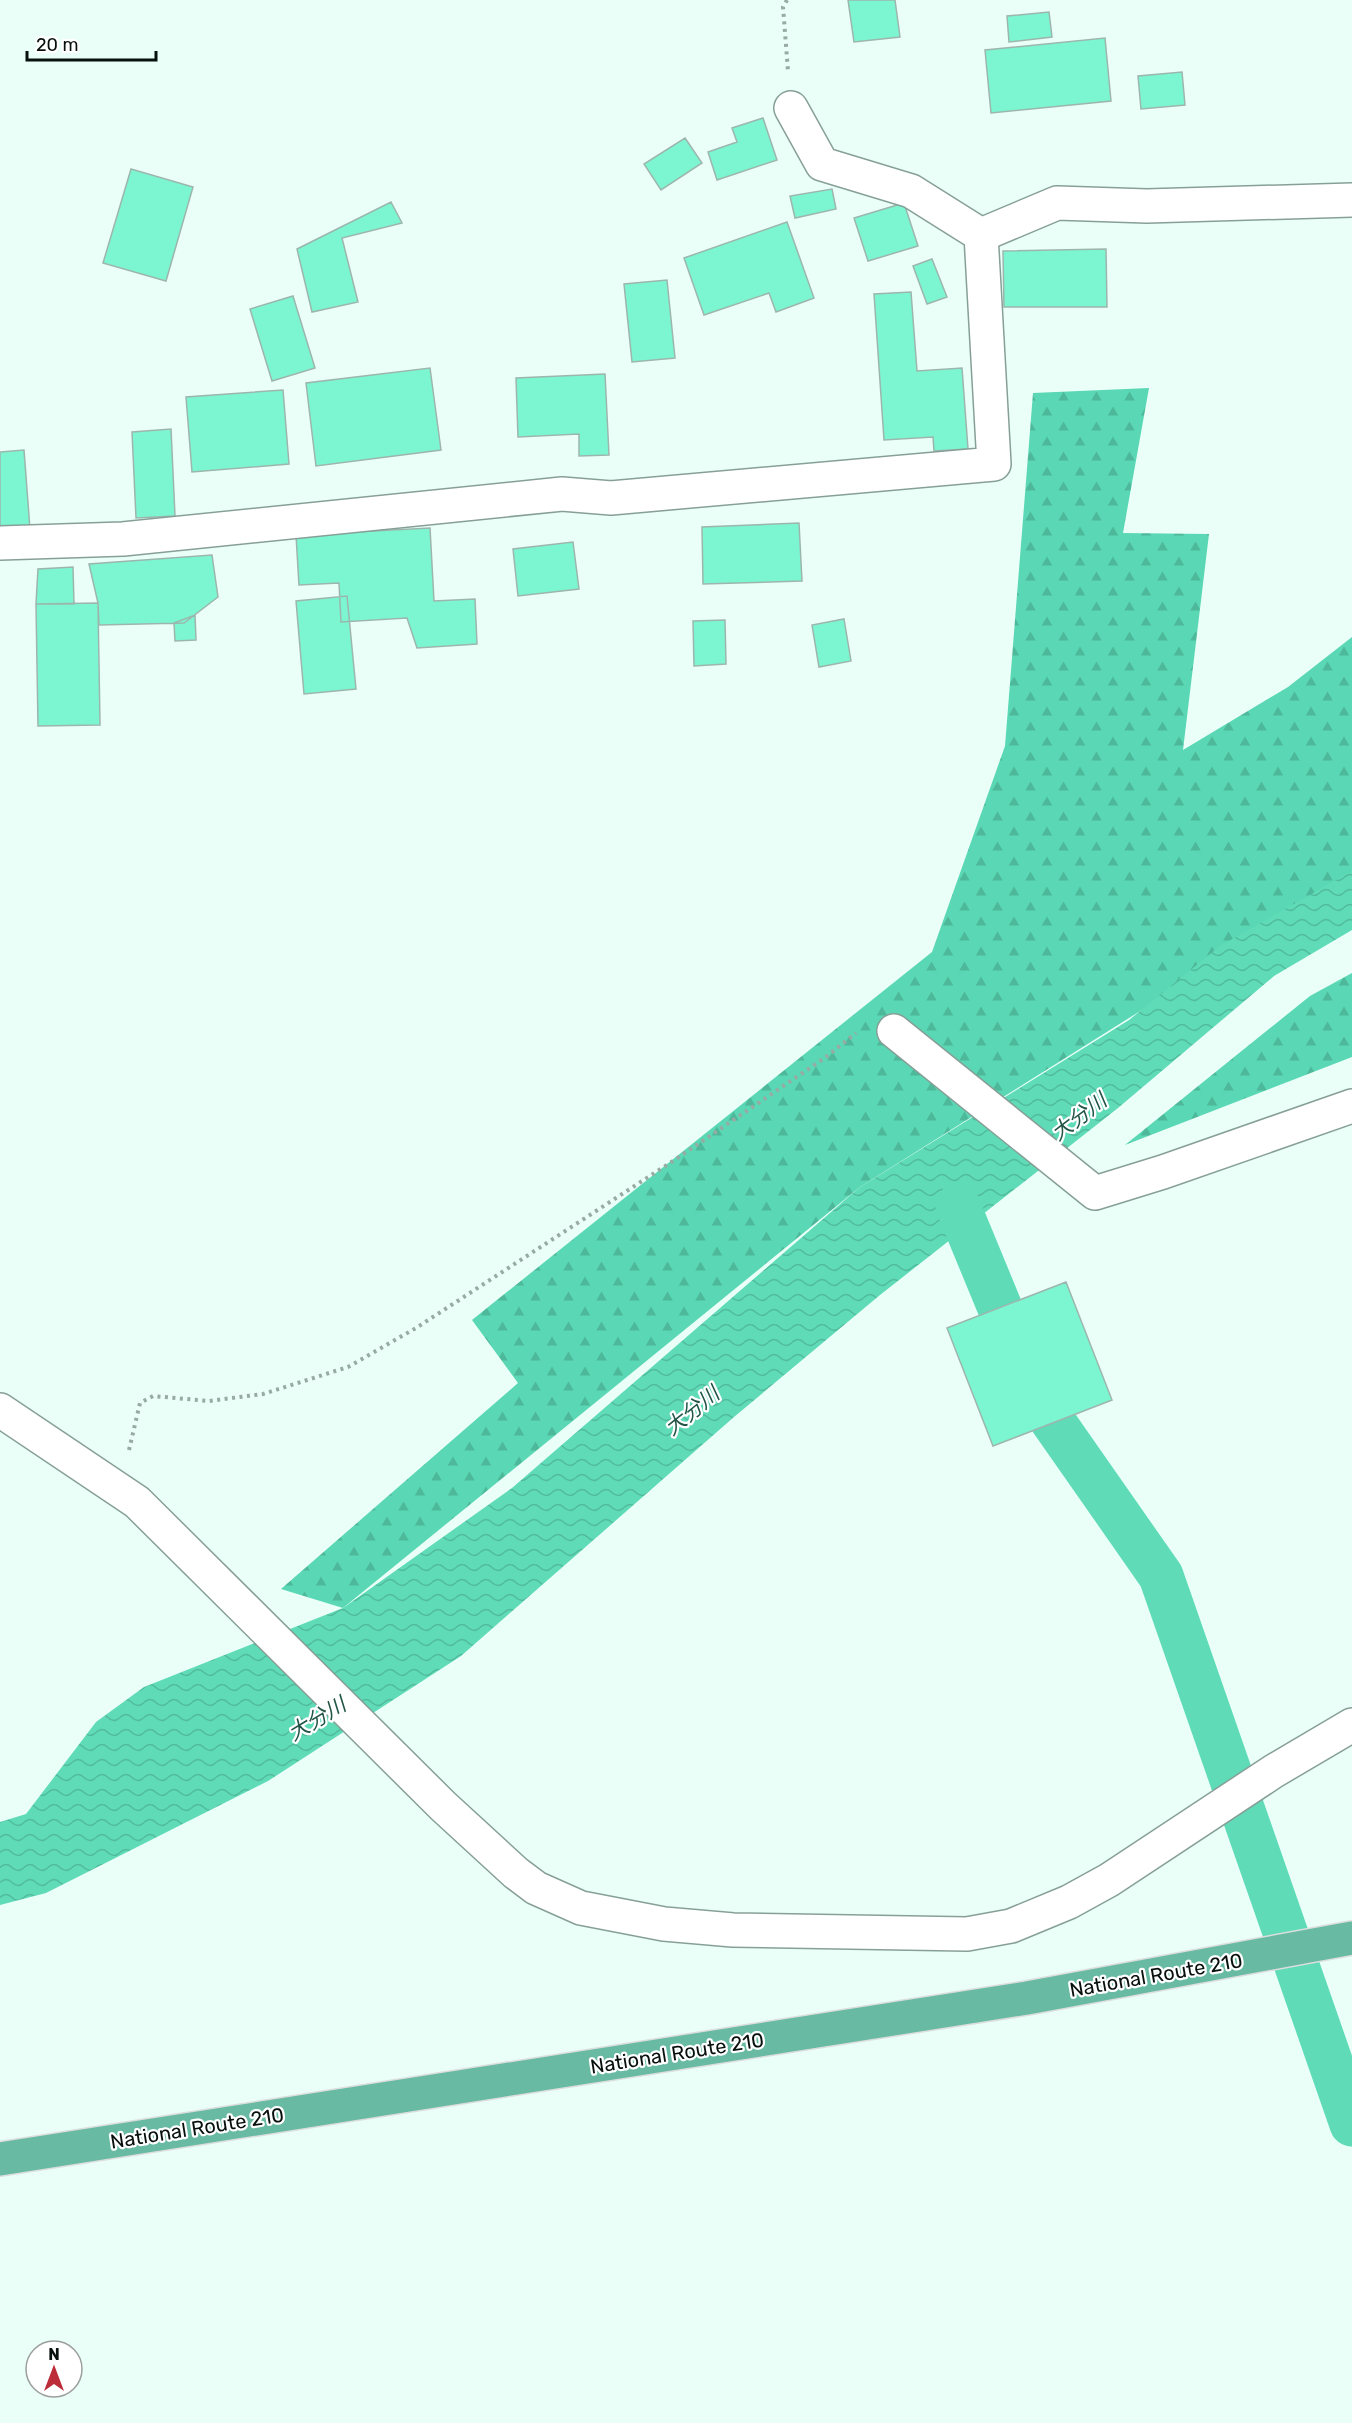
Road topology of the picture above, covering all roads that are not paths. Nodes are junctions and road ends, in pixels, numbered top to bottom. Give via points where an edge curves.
1 (791, 108) road end
2 (1352, 200) edge
3 (981, 235) junction
4 (0, 543) edge
5 (894, 1031) road end
6 (1352, 1106) edge
7 (0, 1410) edge
8 (1352, 1725) edge
9 (1352, 1938) edge
10 (0, 2159) edge

1 - 3 street via 822,164 911,191
2 - 3 street via 1147,206 1057,203
3 - 4 street via 994,464 611,498 562,494 123,538
5 - 6 street via 1095,1193
7 - 8 street via 137,1502 443,1806 536,1888 581,1908 711,1929 967,1934 1011,1926 1109,1880 1274,1771
9 - 10 highway, National Route 210 via 1027,1998

